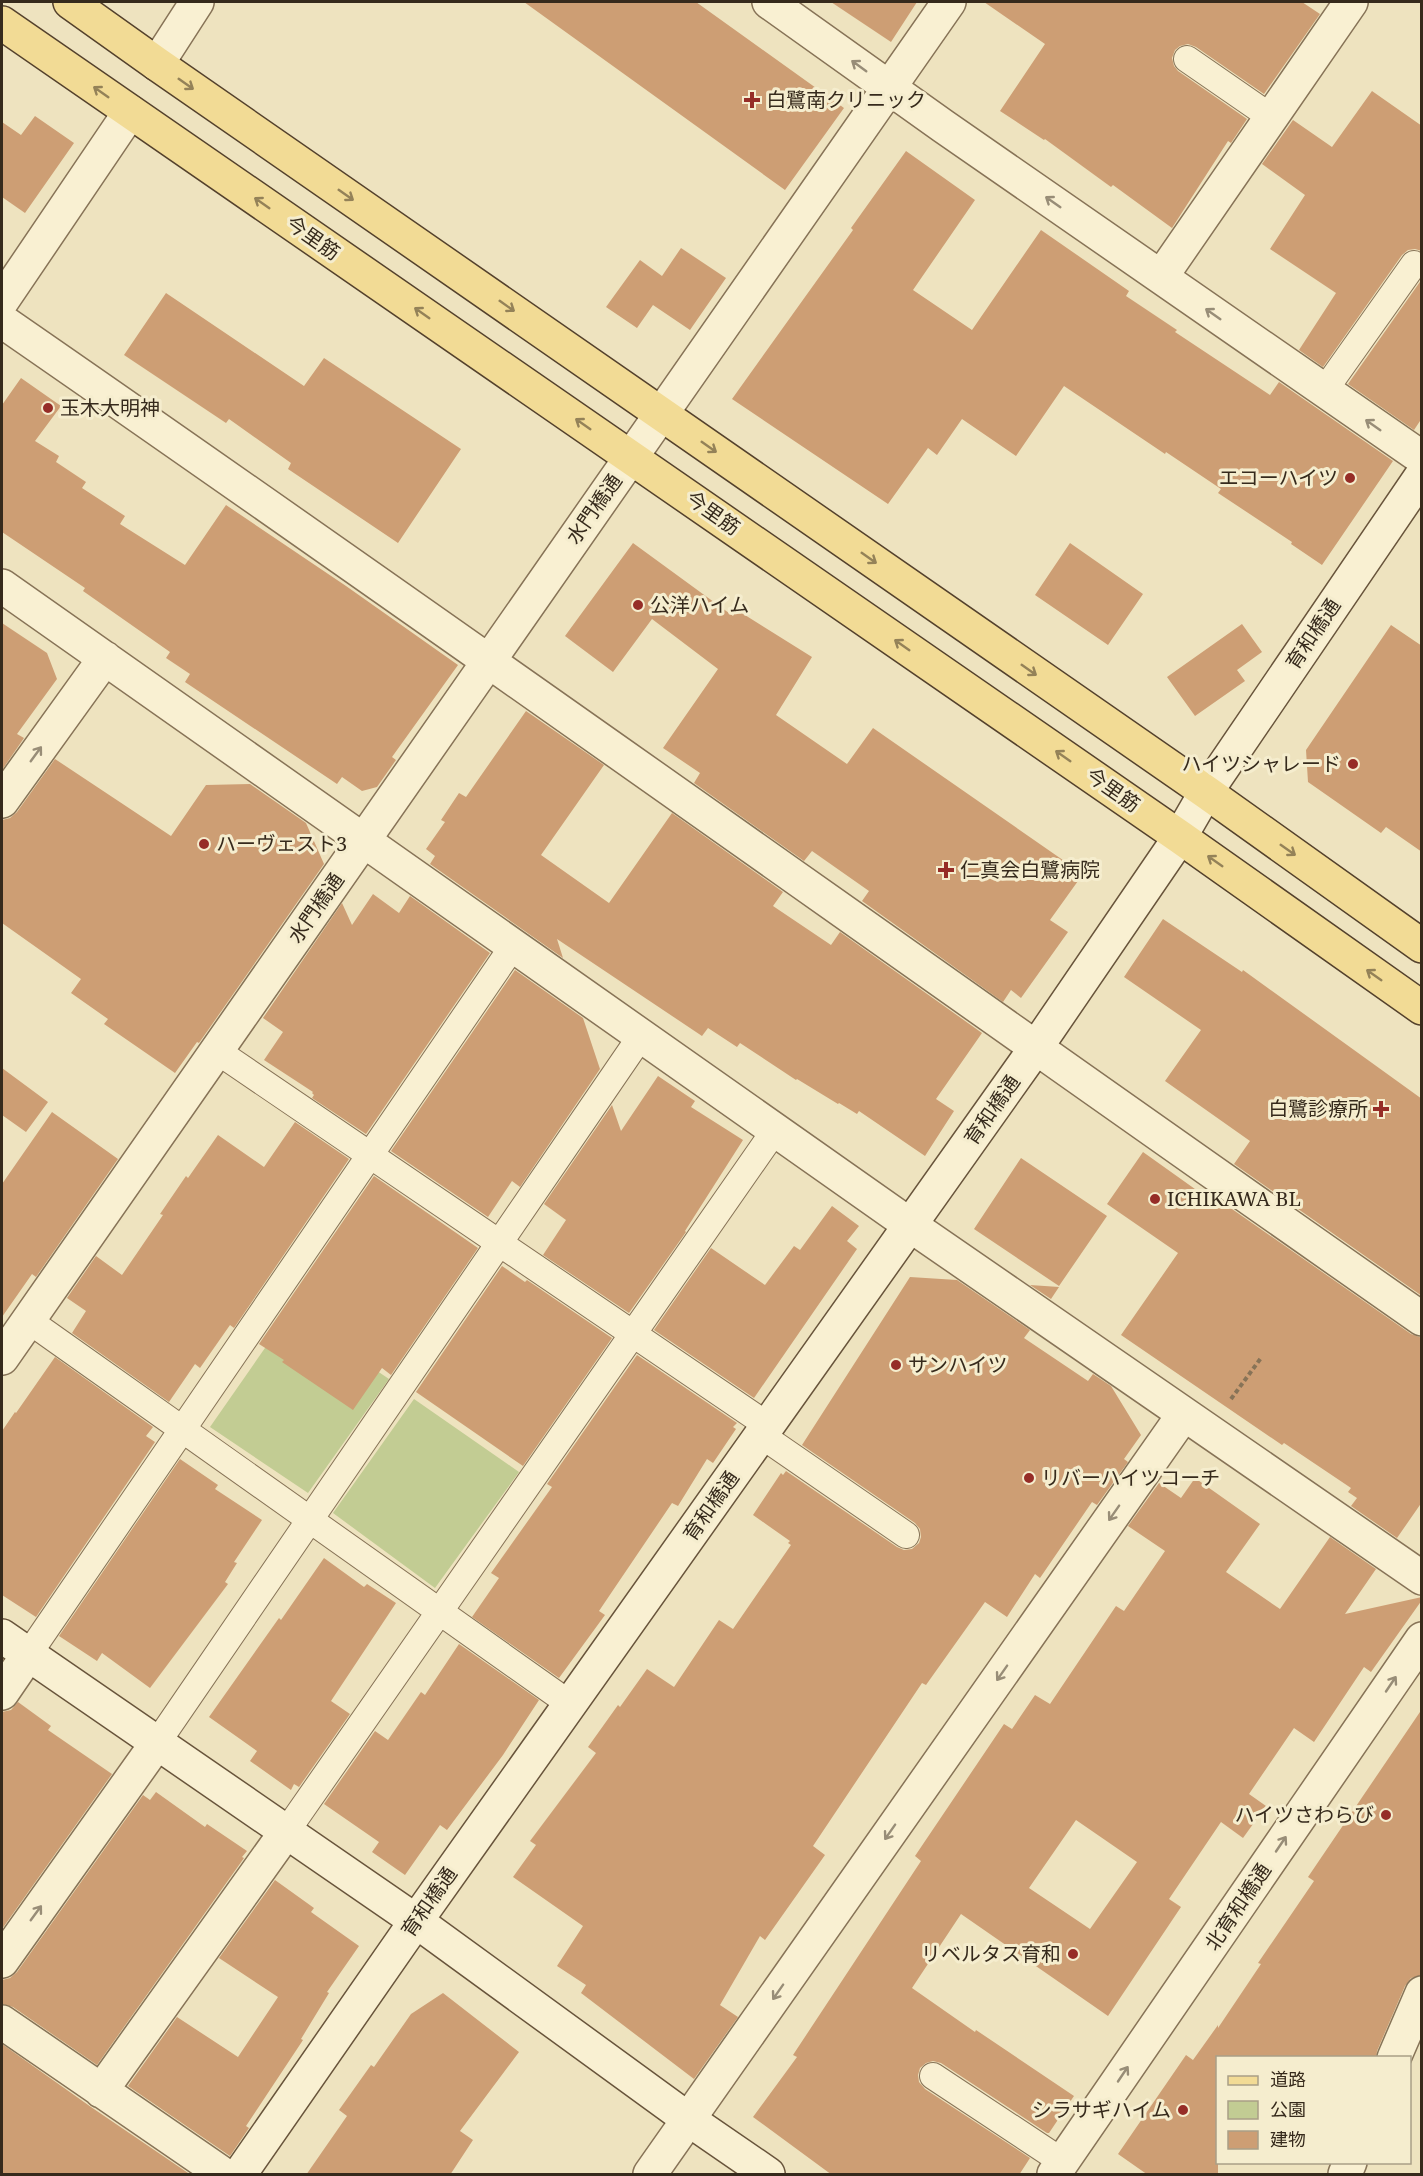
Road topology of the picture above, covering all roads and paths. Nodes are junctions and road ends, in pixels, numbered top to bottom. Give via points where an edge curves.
1 (70, 2) edge
2 (197, 2) edge
3 (769, 2) edge
4 (949, 2) edge
5 (1351, 2) edge
6 (2, 23) edge
7 (1187, 59) dead end
8 (157, 64) junction
9 (889, 88) junction
10 (130, 112) junction
11 (1271, 117) junction
12 (1414, 264) dead end
13 (1161, 277) junction
14 (2, 301) edge
15 (2, 321) edge
16 (1324, 391) junction
17 (662, 413) junction
18 (631, 457) junction
19 (1422, 458) edge
20 (1422, 475) edge
21 (2, 586) edge
22 (105, 658) junction
23 (488, 661) junction
24 (1206, 792) junction
25 (2, 801) edge
26 (1180, 837) junction
27 (362, 841) junction
28 (513, 946) junction
29 (1422, 946) edge
30 (1422, 1008) edge
31 (641, 1036) junction
32 (1035, 1049) junction
33 (217, 1051) junction
34 (775, 1130) junction
35 (370, 1155) junction
36 (910, 1225) junction
37 (501, 1244) junction
38 (1422, 1319) edge
39 (28, 1320) junction
40 (633, 1334) junction
41 (2, 1358) edge
42 (1261, 1358) dead end
43 (1197, 1422) junction
44 (182, 1429) junction
45 (764, 1430) junction
46 (310, 1520) junction
47 (906, 1535) dead end
48 (1422, 1578) edge
49 (440, 1611) junction
50 (2, 1636) edge
51 (1422, 1639) edge
52 (28, 1655) junction
53 (2, 1693) edge
54 (570, 1704) junction
55 (157, 1743) junction
56 (286, 1832) junction
57 (416, 1921) junction
58 (2, 1961) edge
59 (1422, 1992) edge
60 (2, 2022) edge
61 (1395, 2056) edge
62 (933, 2076) dead end
63 (101, 2091) junction
64 (688, 2120) junction
65 (1058, 2168) edge
66 (223, 2175) edge
67 (240, 2175) edge
68 (650, 2175) edge
69 (768, 2175) edge

1 - 8 main road
2 - 8 street
9 -> 3 street
4 - 9 street
5 - 11 street
10 -> 6 main road, 今里筋
7 - 11 lane
8 -> 17 main road
13 -> 9 street
9 - 17 street
10 - 14 street
18 -> 10 main road, 今里筋
11 - 13 street
12 - 16 lane
16 -> 13 street
15 - 23 street
19 -> 16 street
17 - 18 street, 水門橋通
17 -> 24 main road
18 - 23 street, 水門橋通
26 -> 18 main road, 今里筋
20 - 24 street, 育和橋通
21 - 22 street
25 -> 22 street
22 - 27 street
23 - 27 street, 水門橋通
23 - 32 street
24 - 26 street, 育和橋通
24 -> 29 main road
30 -> 26 main road, 今里筋
26 - 32 street, 育和橋通
27 - 28 street
27 - 33 street, 水門橋通
28 - 31 street
28 - 35 lane
31 - 34 street
31 - 37 lane
32 - 36 street, 育和橋通
32 - 38 street
33 - 35 lane
33 - 39 street, 水門橋通
34 - 36 street
34 - 40 lane
35 - 37 lane
35 - 44 lane
36 - 43 street
36 - 45 street, 育和橋通
37 - 40 lane
37 - 46 lane
39 - 41 street, 水門橋通
39 - 44 lane
40 - 45 lane
40 - 49 lane
42 - 43 path
43 - 48 street
43 -> 64 street
44 - 46 lane
44 - 52 lane
45 - 47 lane
45 - 54 street, 育和橋通
46 - 49 lane
46 - 55 lane
49 - 54 lane
49 - 56 lane
50 - 52 street
65 -> 51 street, 北育和橋通
52 - 53 street
52 - 55 street
54 - 57 street, 育和橋通
55 - 56 street
58 -> 55 street
56 - 57 street
56 - 63 street
57 - 64 street
57 - 67 street, 育和橋通
59 - 61 street
60 - 63 street
62 - 65 lane
63 - 66 street
64 - 68 street
64 - 69 street

